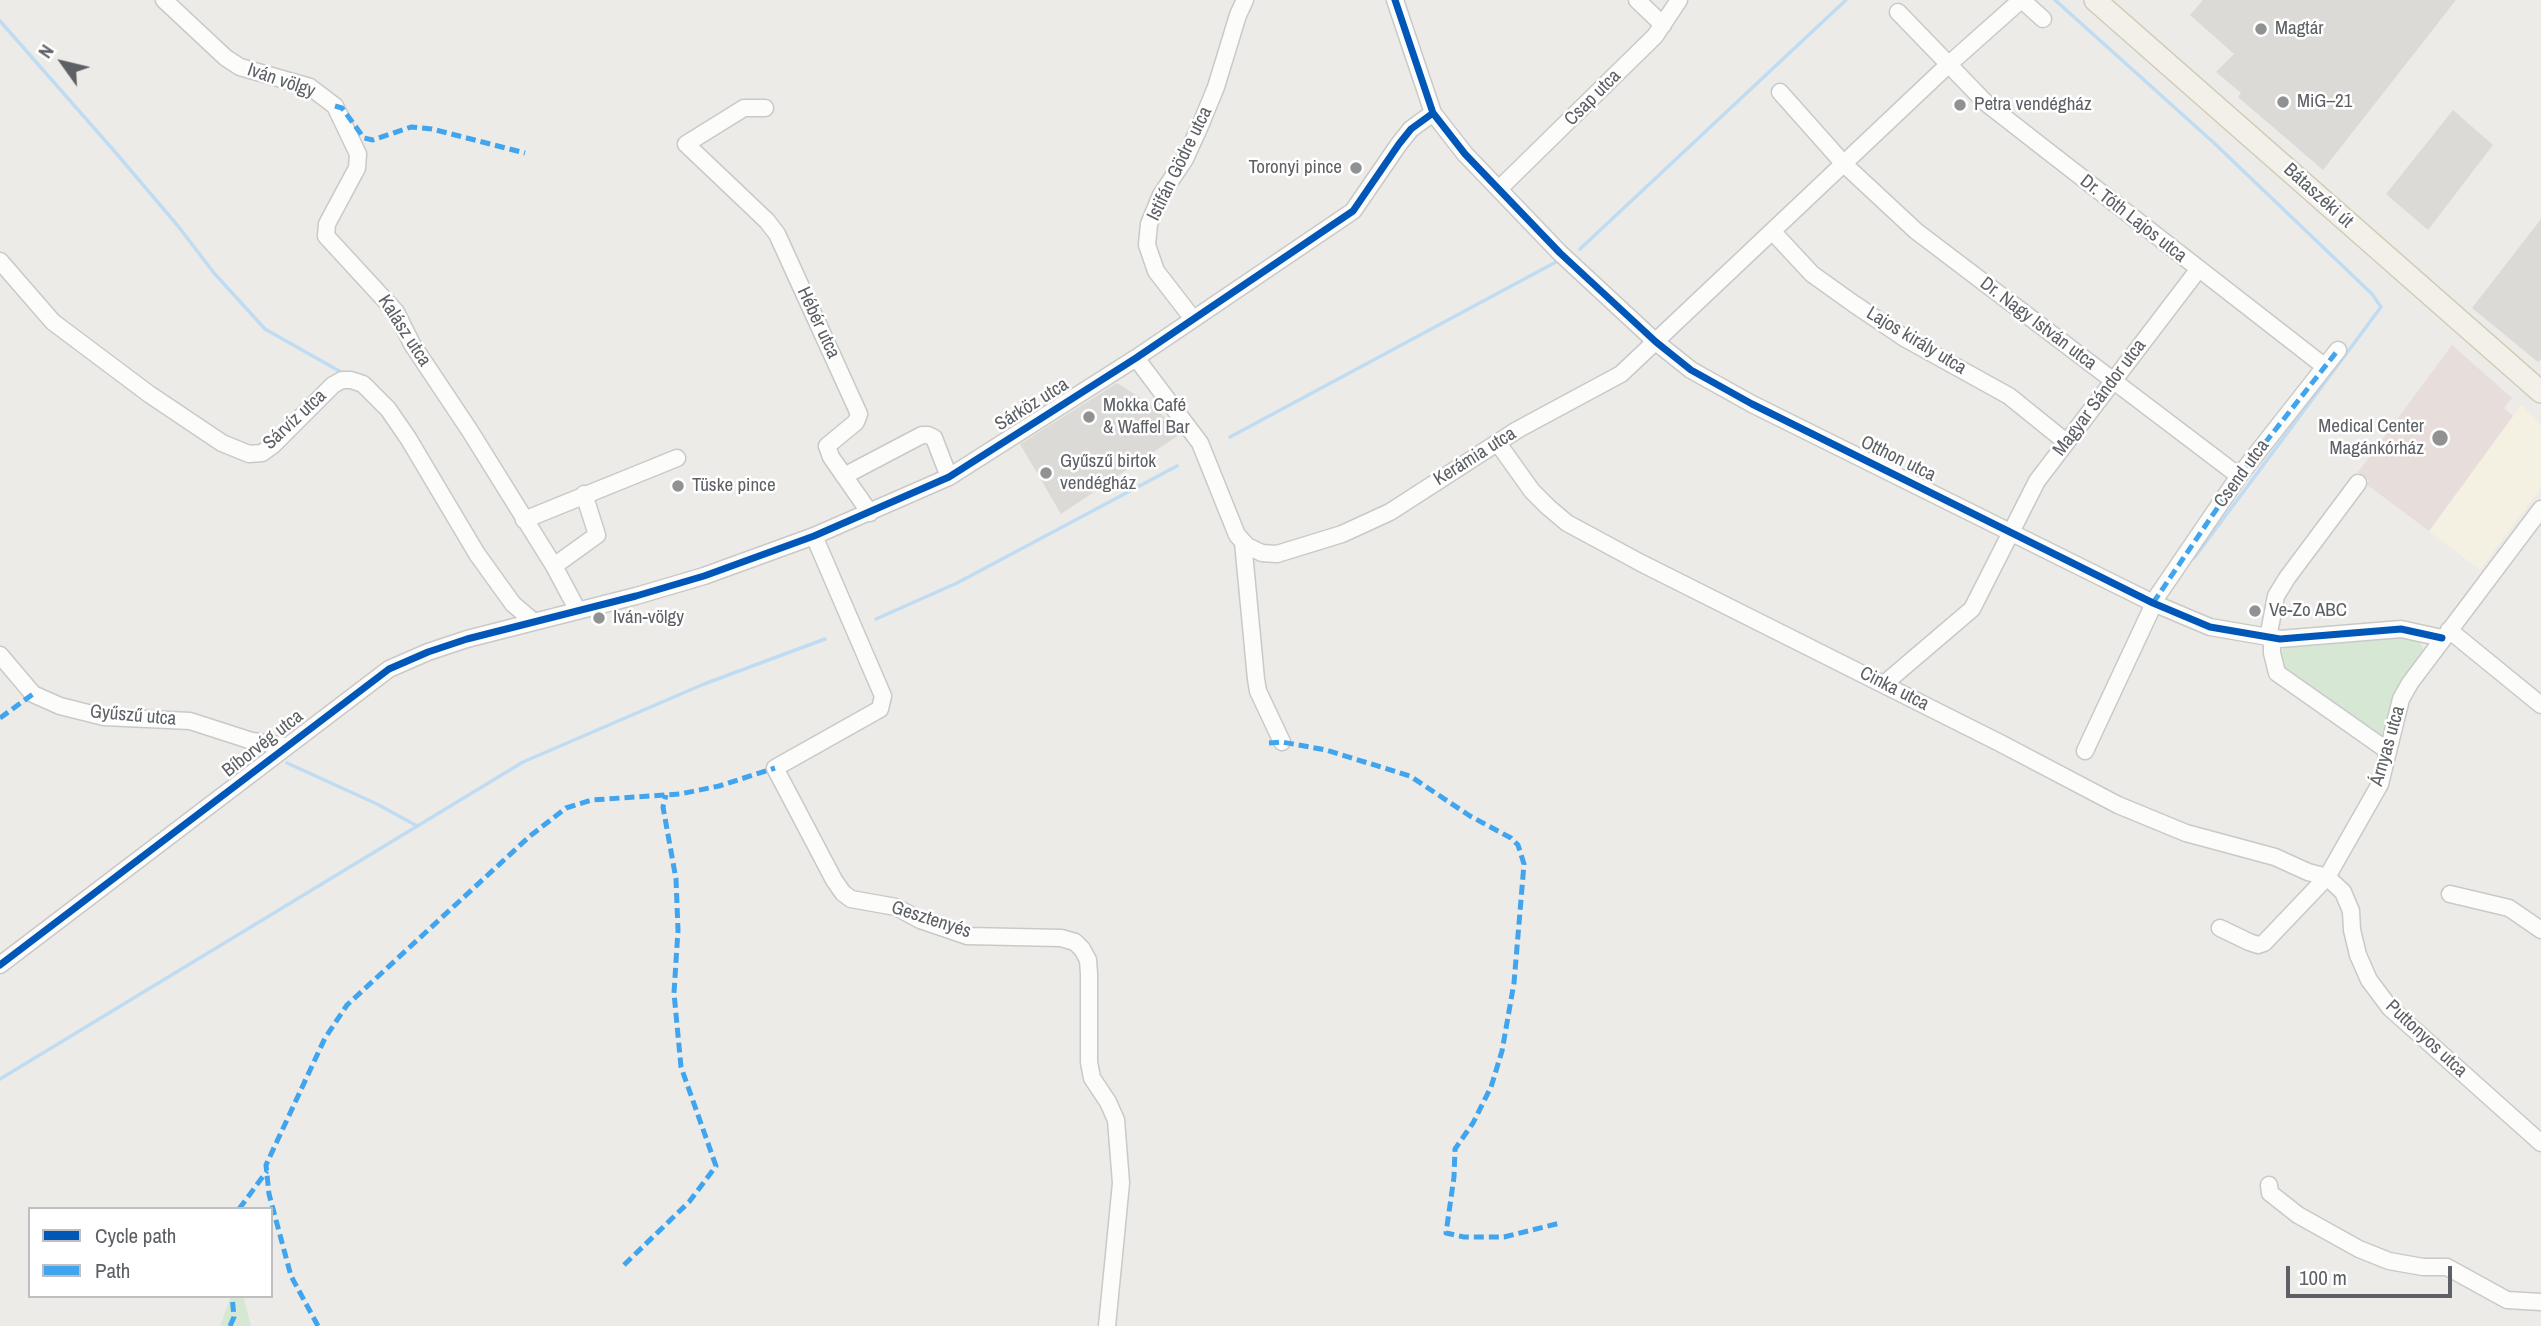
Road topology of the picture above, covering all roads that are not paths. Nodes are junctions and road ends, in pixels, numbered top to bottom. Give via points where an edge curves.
1 (163, 0) edge
2 (1244, 0) edge
3 (1395, 0) edge
4 (1637, 0) edge
5 (1679, 0) edge
6 (2021, 0) edge
7 (2095, 0) edge
8 (1898, 12) dead end
9 (2043, 19) dead end
10 (1663, 25) junction
11 (1948, 65) junction
12 (1780, 92) dead end
13 (335, 106) joint
14 (765, 108) dead end
15 (1433, 113) junction
16 (1844, 164) junction
17 (1499, 188) junction
18 (1773, 232) junction
19 (0, 261) edge
20 (2198, 270) junction
21 (1193, 320) junction
22 (1656, 342) junction
23 (2338, 350) dead end
24 (1136, 358) junction
25 (2325, 366) junction
26 (2112, 381) junction
27 (2538, 383) edge
28 (1497, 442) junction
29 (2066, 442) junction
30 (677, 458) dead end
31 (2239, 475) junction
32 (844, 476) junction
33 (949, 477) junction
34 (2358, 483) dead end
35 (584, 494) junction
36 (2541, 509) edge
37 (870, 513) junction
38 (524, 520) junction
39 (2009, 532) junction
40 (814, 536) junction
41 (1243, 542) junction
42 (554, 566) junction
43 (2153, 603) junction
44 (578, 611) junction
45 (533, 621) junction
46 (2445, 634) junction
47 (2270, 638) junction
48 (0, 655) edge
49 (1884, 684) junction
50 (2541, 705) edge
51 (1282, 742) dead end
52 (285, 746) junction
53 (2085, 751) dead end
54 (2388, 751) junction
55 (2327, 877) junction
56 (2450, 894) dead end
57 (2220, 928) dead end
58 (2541, 930) edge
59 (0, 965) edge
60 (2541, 1143) edge
61 (2269, 1185) dead end
62 (2541, 1302) edge
63 (1107, 1326) edge

1 - 13 street, Iván völgy via 240,67 310,87
2 - 21 street, Istifán Gödre utca via 1200,126 1149,224 1147,245 1156,271
3 - 15 street, Otthon utca
4 - 10 street
5 - 10 street, Csap utca
6 - 9 street, Kerámia utca
6 - 11 street, Kerámia utca
7 - 27 main road, Bátaszéki út
8 - 11 street
10 - 17 street, Csap utca
11 - 16 street, Kerámia utca
11 - 20 street, Dr. Tóth Lajos utca via 1986,103
12 - 16 street
13 - 38 street, Kalász utca via 358,154 358,168 327,224 326,236 396,312
14 - 32 street, Hébér utca via 744,108 686,144 767,221 788,257 859,414 856,422 827,446
15 - 17 street, Otthon utca
15 - 21 street, Sárköz utca via 1411,129 1353,211
16 - 18 street, Kerámia utca
16 - 26 street, Dr. Nagy István utca via 1916,231
17 - 22 street, Otthon utca via 1560,253
18 - 22 street, Kerámia utca
18 - 29 street, Lajos király utca via 1812,274 1906,339 2008,397
19 - 45 street, Sárvíz utca via 53,322 159,401 222,443 249,454 262,453 273,445 333,385 342,380 363,384 408,438 477,554 513,604
20 - 25 street, Dr. Tóth Lajos utca
20 - 26 street, Magyar Sándor utca
21 - 24 street, Sárköz utca
22 - 28 street, Kerámia utca via 1620,374
22 - 39 street, Otthon utca via 1691,370 1752,404
23 - 25 street, Csend utca
24 - 33 street, Sárköz utca
24 - 41 street via 1200,443 1226,512
25 - 31 street, Csend utca
26 - 29 street, Magyar Sándor utca
26 - 31 street, Dr. Nagy István utca
28 - 41 street, Kerámia utca via 1390,512 1342,534 1277,554 1262,553
28 - 49 street, Cinka utca via 1532,491 1567,523
29 - 39 street, Magyar Sándor utca
30 - 35 street
31 - 43 street, Csend utca
32 - 33 street via 928,435 934,438
32 - 37 street, Hébér utca
33 - 37 street, Sárköz utca
34 - 47 street via 2276,596
35 - 38 street
35 - 42 street via 597,535
36 - 46 street, Árnyas utca
37 - 40 street, Sárköz utca
38 - 42 street, Kalász utca
39 - 43 street, Otthon utca
39 - 49 street, Magyar Sándor utca via 1972,608
40 - 44 street, Sárköz utca via 704,576
40 - 63 street, Gesztenyés via 883,696 880,709 775,768 834,880 851,899 896,907 967,936 1061,938 1082,949 1089,974 1092,1079 1116,1120 1121,1183
41 - 51 street via 1255,678
42 - 44 street, Kalász utca
43 - 47 street, Otthon utca via 2210,627
43 - 53 street, Csend utca
44 - 45 street, Bíborvég utca
45 - 52 street, Bíborvég utca via 467,639 389,669
46 - 47 street, Otthon utca via 2388,629
46 - 50 street
46 - 54 street, Árnyas utca via 2401,699
47 - 54 street via 2277,673
48 - 52 street, Gyűszű utca via 33,694 60,706 104,717 190,721 252,741
49 - 55 street, Cinka utca via 2118,805 2186,833 2275,857
52 - 59 street, Bíborvég utca
54 - 55 street, Árnyas utca via 2380,784
55 - 57 street, Árnyas utca via 2264,943 2249,942
55 - 60 street, Puttonyos utca via 2343,892 2358,955 2369,980 2390,1008
56 - 58 street via 2509,908
61 - 62 street via 2270,1193 2298,1215 2359,1249 2389,1261 2448,1267 2507,1300

